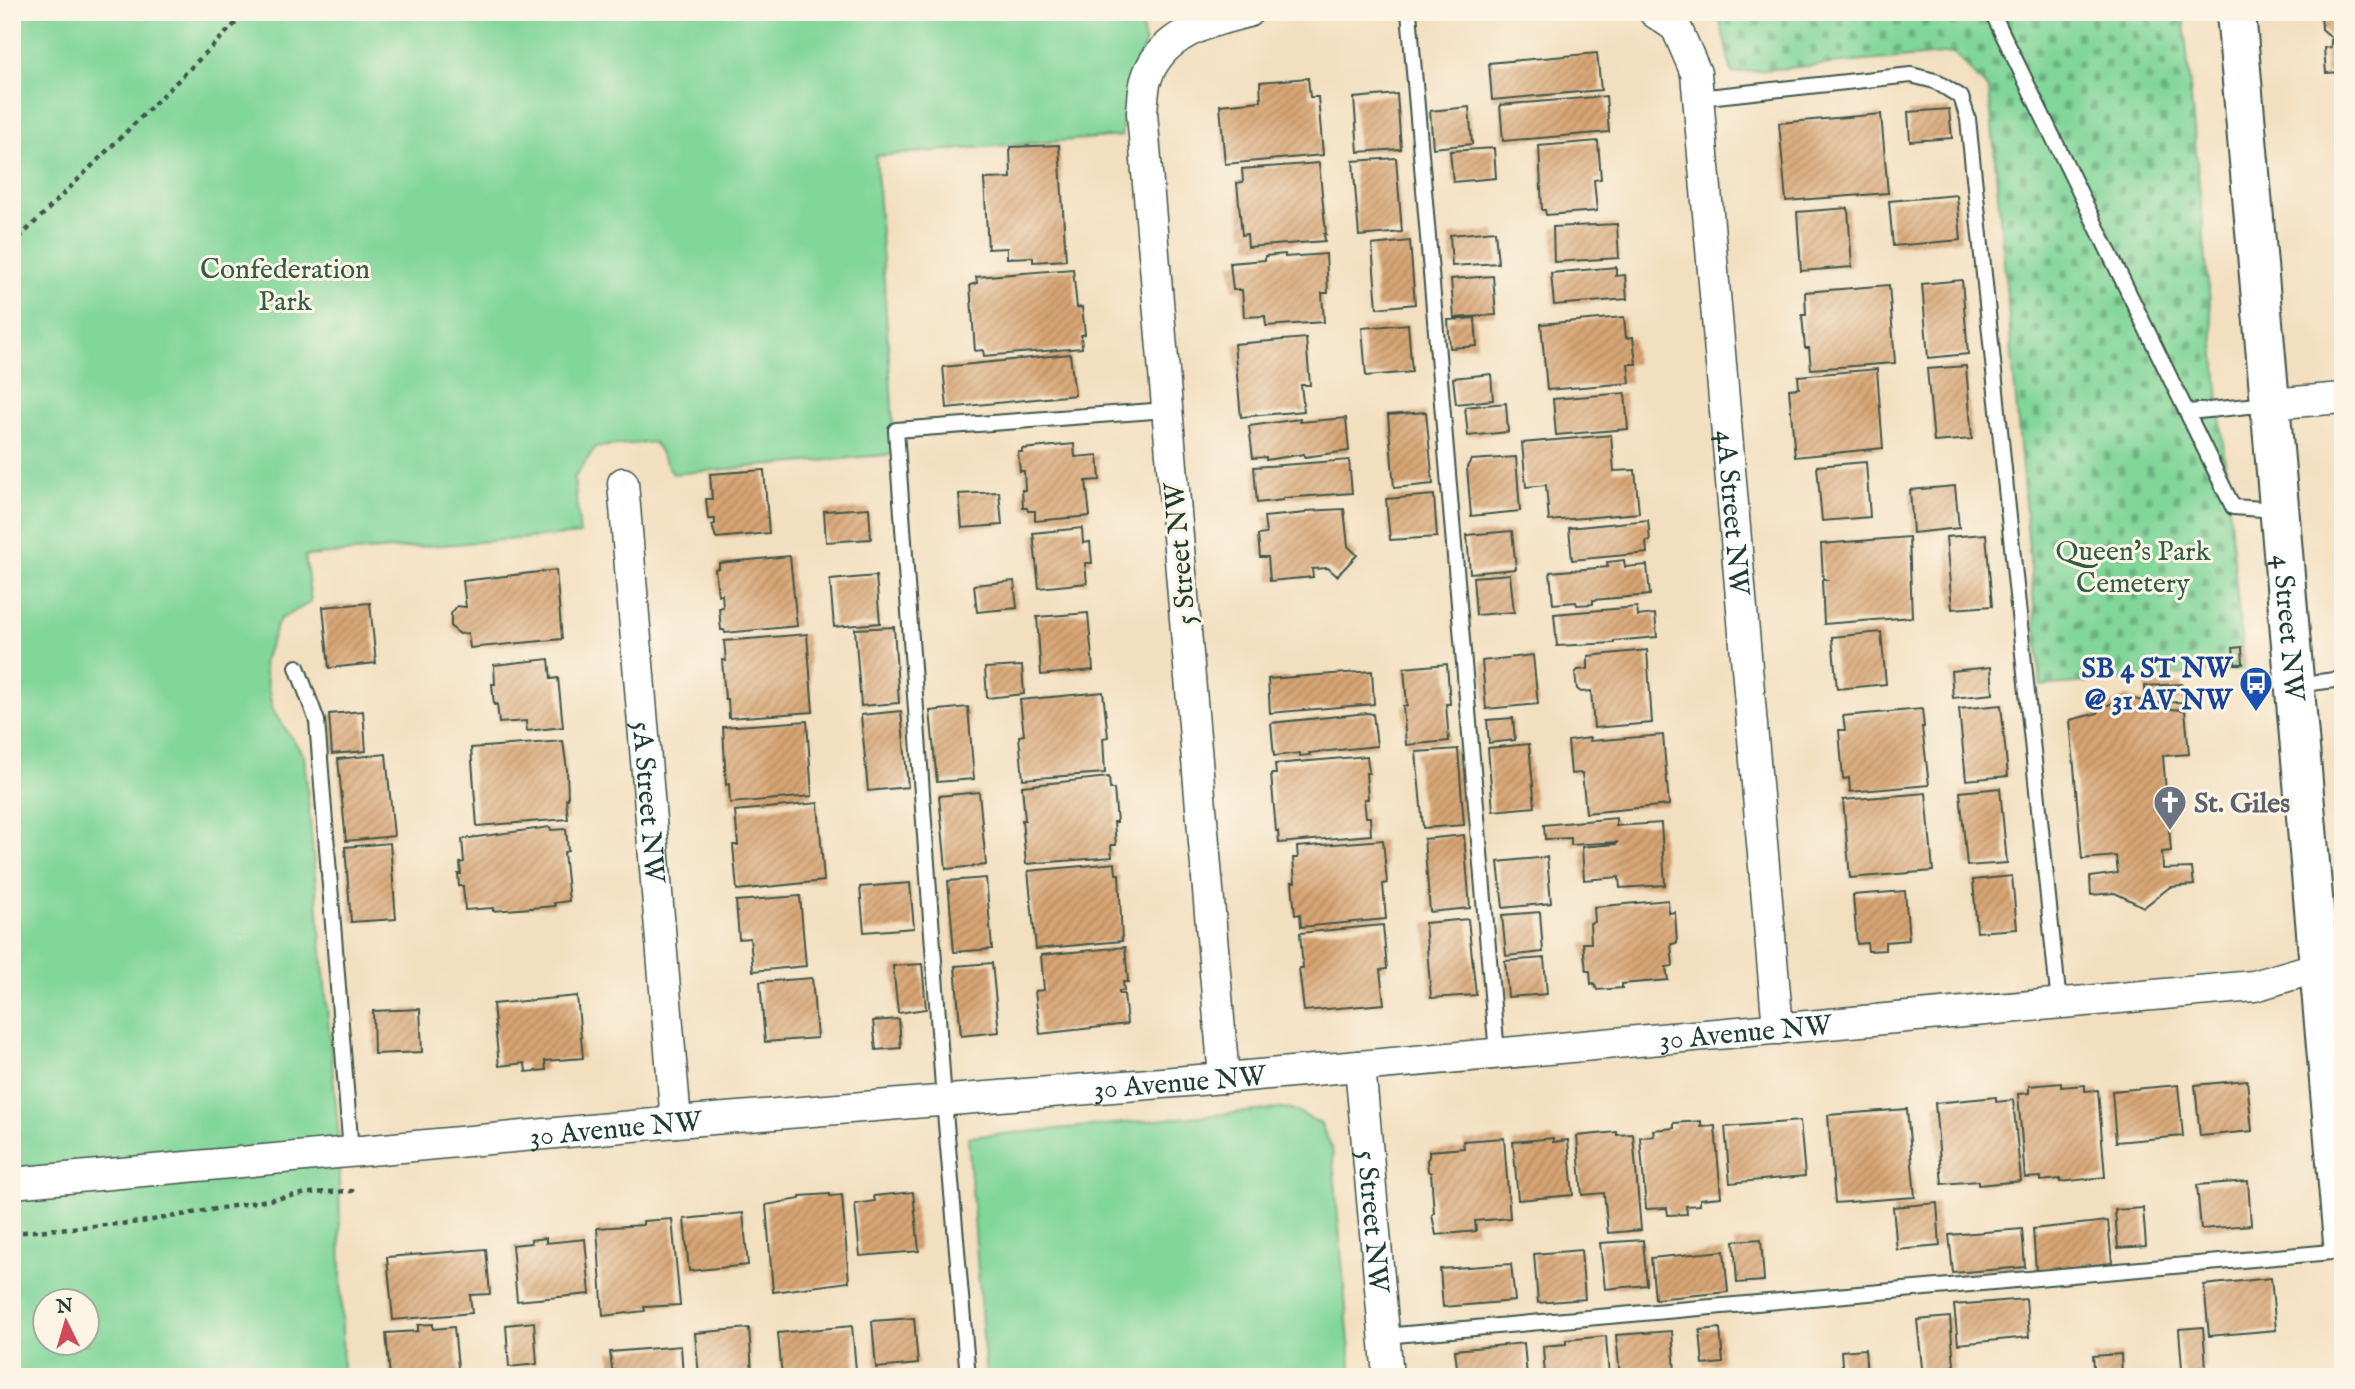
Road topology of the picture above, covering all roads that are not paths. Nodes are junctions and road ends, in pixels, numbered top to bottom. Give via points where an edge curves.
1 (1248, 12) edge
2 (1409, 12) edge
3 (1654, 12) edge
4 (1992, 12) edge
5 (2236, 12) edge
6 (1698, 98) junction
7 (2343, 398) edge
8 (2269, 404) junction
9 (1167, 410) junction
10 (2189, 412) junction
11 (623, 483) dead end
12 (2278, 510) junction
13 (297, 667) dead end
14 (2343, 679) edge
15 (2294, 685) junction
16 (2330, 964) edge
17 (2059, 1004) junction
18 (1778, 1029) junction
19 (1497, 1054) junction
20 (1360, 1066) junction
21 (1224, 1078) junction
22 (944, 1101) junction
23 (676, 1122) junction
24 (351, 1152) junction
25 (12, 1182) edge
26 (2343, 1239) edge
27 (1384, 1336) junction
28 (968, 1377) edge
29 (1388, 1377) edge

1 - 9 street, 5 Street NW via 1207,22 1175,39 1146,79 1142,113
2 - 19 lane
3 - 6 street, 4A Street NW via 1676,27 1696,74
4 - 10 lane
5 - 8 main road, 4 Street NW
6 - 17 lane via 1910,75 1935,81 1961,97 1968,119
6 - 18 street, 4A Street NW
7 - 8 street
8 - 10 lane
8 - 12 main road, 4 Street NW
9 - 21 street, 5 Street NW
9 - 22 lane via 896,430
10 - 12 lane via 2233,507
11 - 23 street, 5A Street NW
12 - 15 main road, 4 Street NW
13 - 24 lane via 317,721
14 - 15 lane
15 - 16 main road, 4 Street NW
16 - 17 street, 30 Avenue NW via 2254,986
16 - 26 main road, 4 Street NW
17 - 18 street, 30 Avenue NW
18 - 19 street, 30 Avenue NW
19 - 20 street, 30 Avenue NW
20 - 21 street, 30 Avenue NW
20 - 27 street, 5 Street NW
21 - 22 street, 30 Avenue NW
22 - 23 street, 30 Avenue NW
22 - 28 lane
23 - 24 street, 30 Avenue NW
24 - 25 street, 30 Avenue NW
26 - 27 lane
27 - 29 street, 5 Street NW

